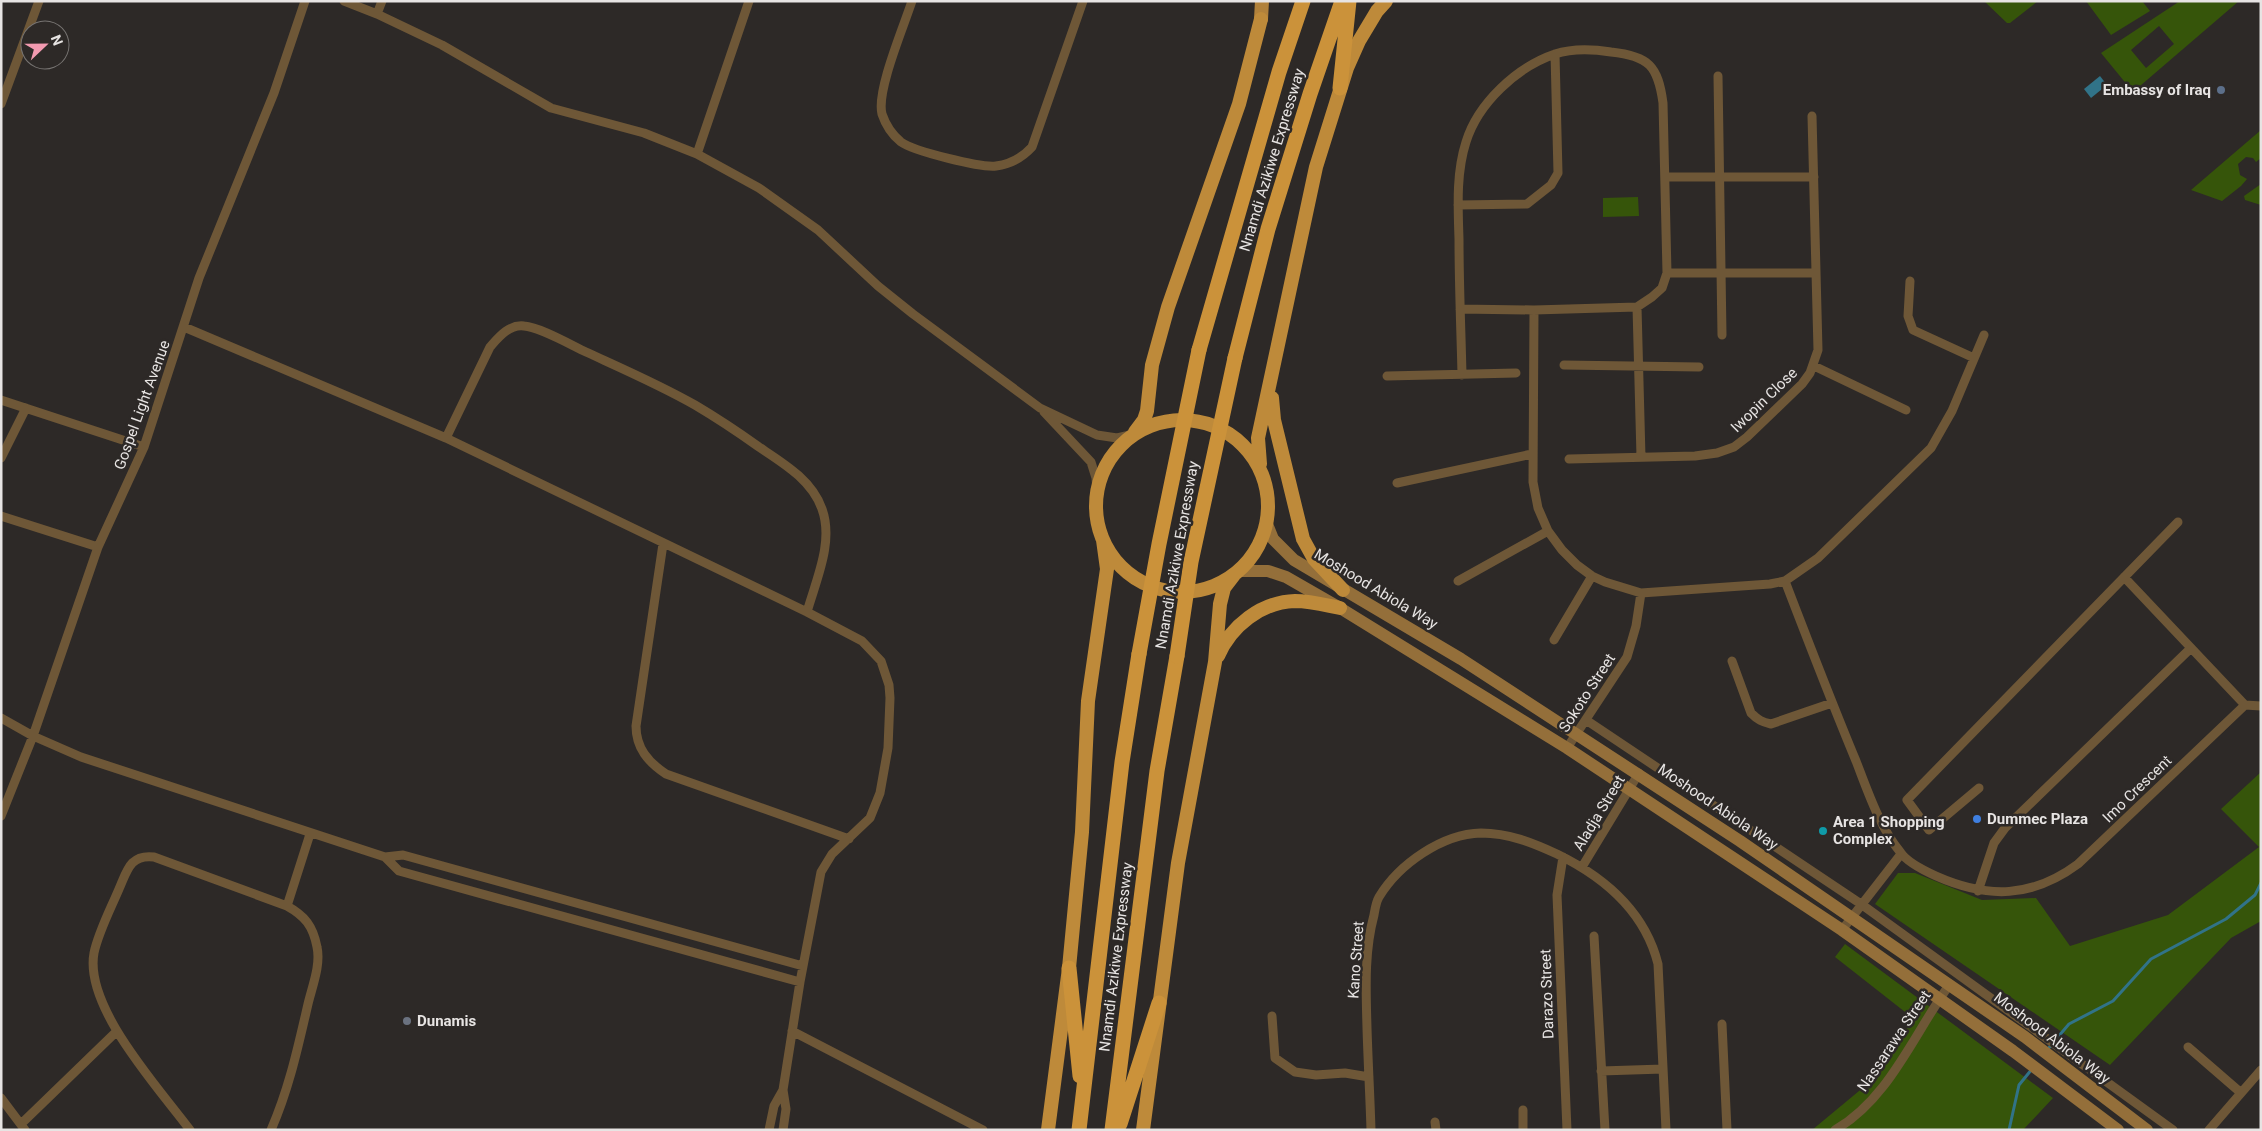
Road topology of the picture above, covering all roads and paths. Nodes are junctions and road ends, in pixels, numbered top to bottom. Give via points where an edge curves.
1 (39, 1) edge
2 (306, 1) edge
3 (344, 1) edge
4 (382, 1) edge
5 (749, 1) edge
6 (1083, 1) edge
7 (1262, 1) edge
8 (1303, 1) edge
9 (1342, 1) edge
10 (1349, 1) edge
11 (1386, 1) edge
12 (910, 2) edge
13 (377, 14) junction
14 (1261, 19) joint
15 (1555, 54) junction
16 (1718, 76) dead end
17 (1340, 88) junction
18 (1, 104) edge
19 (1812, 116) dead end
20 (697, 154) junction
21 (1664, 177) junction
22 (1720, 177) junction
23 (1814, 177) junction
24 (1458, 205) junction
25 (1667, 273) junction
26 (1815, 273) junction
27 (1720, 274) junction
28 (1910, 281) dead end
29 (1637, 306) junction
30 (1460, 309) junction
31 (1534, 310) junction
32 (184, 328) junction
33 (1722, 334) dead end
34 (1984, 334) dead end
35 (1974, 358) junction
36 (1564, 365) dead end
37 (1639, 365) junction
38 (1814, 366) junction
39 (1699, 367) dead end
40 (1516, 374) dead end
41 (1387, 376) dead end
42 (1462, 376) junction
43 (1271, 380) junction
44 (1, 400) edge
45 (26, 408) junction
46 (1040, 408) junction
47 (1906, 410) dead end
48 (1133, 434) junction
49 (446, 438) junction
50 (144, 447) junction
51 (1532, 454) junction
52 (1641, 457) junction
53 (1, 458) edge
54 (1569, 459) dead end
55 (1262, 472) junction
56 (1397, 483) dead end
57 (1096, 491) junction
58 (1, 516) edge
59 (2178, 522) dead end
60 (1267, 524) junction
61 (1548, 531) junction
62 (1103, 540) junction
63 (663, 544) junction
64 (98, 547) junction
65 (1237, 573) junction
66 (1592, 576) junction
67 (2124, 577) junction
68 (1458, 581) dead end
69 (1785, 581) junction
70 (1343, 590) junction
71 (1641, 593) junction
72 (1340, 608) junction
73 (807, 612) junction
74 (1554, 640) dead end
75 (2191, 648) junction
76 (1215, 662) junction
77 (1732, 662) dead end
78 (1832, 703) junction
79 (2245, 705) junction
80 (2261, 706) edge
81 (1, 718) edge
82 (1586, 720) junction
83 (1577, 732) junction
84 (33, 736) junction
85 (1567, 748) junction
86 (1639, 773) junction
87 (1980, 788) dead end
88 (1629, 789) junction
89 (1, 816) edge
90 (310, 834) junction
91 (850, 839) junction
92 (1901, 854) junction
93 (1563, 857) junction
94 (385, 858) junction
95 (1582, 867) junction
96 (487, 878) junction
97 (1978, 891) junction
98 (483, 894) junction
99 (1861, 904) junction
100 (287, 906) junction
101 (1852, 916) junction
102 (1842, 930) junction
103 (1594, 936) dead end
104 (803, 966) junction
105 (1069, 968) junction
106 (800, 982) junction
107 (1950, 984) junction
108 (1940, 998) junction
109 (1159, 1003) junction
110 (1272, 1016) dead end
111 (1722, 1024) dead end
112 (792, 1031) junction
113 (116, 1032) junction
114 (2188, 1047) dead end
115 (1663, 1069) junction
116 (2261, 1070) edge
117 (1601, 1071) junction
118 (1369, 1077) junction
119 (783, 1090) junction
120 (2240, 1092) junction
121 (1, 1098) edge
122 (1083, 1107) junction
123 (1523, 1110) dead end
124 (23, 1127) edge
125 (190, 1130) edge
126 (271, 1130) edge
127 (769, 1130) edge
128 (783, 1130) edge
129 (983, 1130) edge
130 (1048, 1130) edge
131 (1079, 1130) edge
132 (1112, 1130) edge
133 (1118, 1130) edge
134 (1143, 1130) edge
135 (1371, 1130) edge
136 (1523, 1130) edge
137 (1567, 1130) edge
138 (1605, 1130) edge
139 (1666, 1130) edge
140 (1727, 1130) edge
141 (1835, 1130) edge
142 (2118, 1130) edge
143 (2147, 1130) edge
144 (2173, 1130) edge
145 (2209, 1130) edge

1 - 18 street
2 - 32 street, Gospel Light Avenue via 274,93 199,278
3 - 13 street
4 - 13 street
5 - 20 street
6 - 12 street via 1032,147 1022,158 995,166 917,150 902,143 888,129 882,113 882,94
7 - 14 main road
8 - 122 highway, Nnamdi Azikiwe Expressway, bridge via 1279,72 1199,350 1171,480 1122,762
9 - 132 highway, Nnamdi Azikiwe Expressway, bridge via 1268,229 1235,358 1193,553 1157,771
10 - 17 highway
11 - 17 highway via 1359,41
13 - 20 street via 442,45 551,108 644,133
14 - 48 highway via 1239,104 1168,307 1152,365 1144,420
15 - 21 street via 1588,50 1624,53 1641,59 1652,68 1660,82 1663,104
15 - 24 street via 1515,77 1483,109 1466,141 1460,163
15 - 24 street via 1558,173 1552,185 1527,204
16 - 22 street
17 - 43 highway via 1307,205
19 - 23 street, Iwopin Close
20 - 46 street via 788,207 895,300
21 - 22 street
21 - 25 street
22 - 23 street
22 - 27 street
23 - 26 street, Iwopin Close
24 - 30 street
25 - 27 street
25 - 29 street via 1662,288
26 - 27 street
26 - 38 street, Iwopin Close via 1818,350
27 - 33 street
28 - 35 street via 1908,316 1913,330
29 - 31 street
29 - 37 street
30 - 31 street
30 - 42 street
31 - 51 street
32 - 49 street
32 - 50 street, Gospel Light Avenue
34 - 35 street
35 - 69 street via 1952,410 1930,448 1818,558
36 - 37 street
37 - 39 street
37 - 52 street
38 - 47 street
38 - 52 street, Iwopin Close via 1802,384 1734,448 1695,456
40 - 42 street
41 - 42 street
43 - 55 highway via 1258,438
43 - 70 highway via 1274,420 1303,538 1314,559
44 - 45 street
45 - 50 street
45 - 53 street
46 - 48 street via 1097,435 1118,438
46 - 57 street via 1091,462
48 - 55 highway via 1170,419 1208,422 1240,441
48 - 57 highway via 1110,457
49 - 63 street
49 - 73 street via 490,347 511,328 523,326 549,335 651,382 725,424 781,462 813,490 823,510 826,533
50 - 64 street, Gospel Light Avenue
51 - 56 street
51 - 61 street via 1538,508
52 - 54 street, Iwopin Close
55 - 60 highway via 1268,498
57 - 62 highway via 1096,516
58 - 64 street
59 - 67 street
60 - 65 highway via 1257,549
60 - 70 main road, Moshood Abiola Way via 1273,539 1286,554
61 - 66 street via 1562,550
61 - 68 street
62 - 65 highway via 1114,560 1130,575 1171,592 1193,592 1215,586
62 - 105 highway via 1108,569 1088,702 1082,832
63 - 73 street
63 - 91 street via 636,726 638,742 646,757 666,774
64 - 84 street, Gospel Light Avenue
65 - 72 main road via 1253,570 1276,573
65 - 76 highway via 1224,588 1222,596
66 - 71 street
66 - 74 street
67 - 75 street
67 - 87 street via 1907,800 1929,830
69 - 71 street
69 - 78 street, Imo Crescent
70 - 83 main road, Moshood Abiola Way via 1461,658
71 - 82 street, Sokoto Street via 1629,651
72 - 76 highway via 1295,601 1270,606 1240,624 1222,645
72 - 85 main road
73 - 91 street via 848,633 874,652 881,661 889,685 888,748 880,793 870,818
75 - 79 street
75 - 97 street via 2005,828 1994,843
76 - 109 highway via 1184,824
77 - 78 street via 1751,713 1764,723 1771,724
78 - 92 street, Imo Crescent via 1874,806
79 - 80 street
79 - 97 street, Imo Crescent via 2061,877 2010,892
81 - 84 street
82 - 83 street, Sokoto Street
82 - 99 street
83 - 85 street, Sokoto Street
83 - 86 main road, Moshood Abiola Way
84 - 89 street, Gospel Light Avenue
84 - 90 street via 81,757
85 - 88 main road
86 - 88 street, Aladja Street
86 - 101 main road, Moshood Abiola Way
88 - 95 street, Aladja Street
88 - 102 main road
90 - 94 street
90 - 100 street
91 - 104 street via 829,858 821,872
92 - 97 street, Imo Crescent via 1928,872
92 - 99 street
93 - 95 street, Kano Street
93 - 118 street, Kano Street via 1517,838 1480,833 1454,838 1432,848 1410,862 1391,881 1378,899 1370,928 1366,979
93 - 137 street, Darazo Street via 1557,895
94 - 96 street via 403,855
94 - 98 street via 399,871
95 - 115 street, Kano Street via 1625,902 1654,948 1658,964
96 - 98 street
96 - 104 street
98 - 106 street
99 - 101 street
99 - 144 street
100 - 113 street via 154,857 135,859 112,904 94,953 94,977 99,1000
100 - 126 street via 302,914 318,949 316,972 290,1082
101 - 102 street
101 - 107 main road, Moshood Abiola Way
102 - 108 main road
103 - 117 street
104 - 106 street
105 - 122 highway
105 - 130 highway
106 - 112 street
107 - 108 street, Nassarawa Street
107 - 143 main road, Moshood Abiola Way via 2026,1037
108 - 141 street, Nassarawa Street via 1882,1086 1862,1110
108 - 142 main road
109 - 133 highway
109 - 134 highway
110 - 118 street via 1275,1058 1295,1072
111 - 140 street
112 - 119 street
112 - 129 street
113 - 124 street
113 - 125 street
114 - 120 street
115 - 117 street
115 - 139 street, Kano Street
116 - 120 street
117 - 138 street
118 - 135 street, Kano Street
119 - 127 street via 774,1106
119 - 128 street via 786,1109
120 - 145 street
121 - 124 street
122 - 131 highway, Nnamdi Azikiwe Expressway
123 - 136 street

